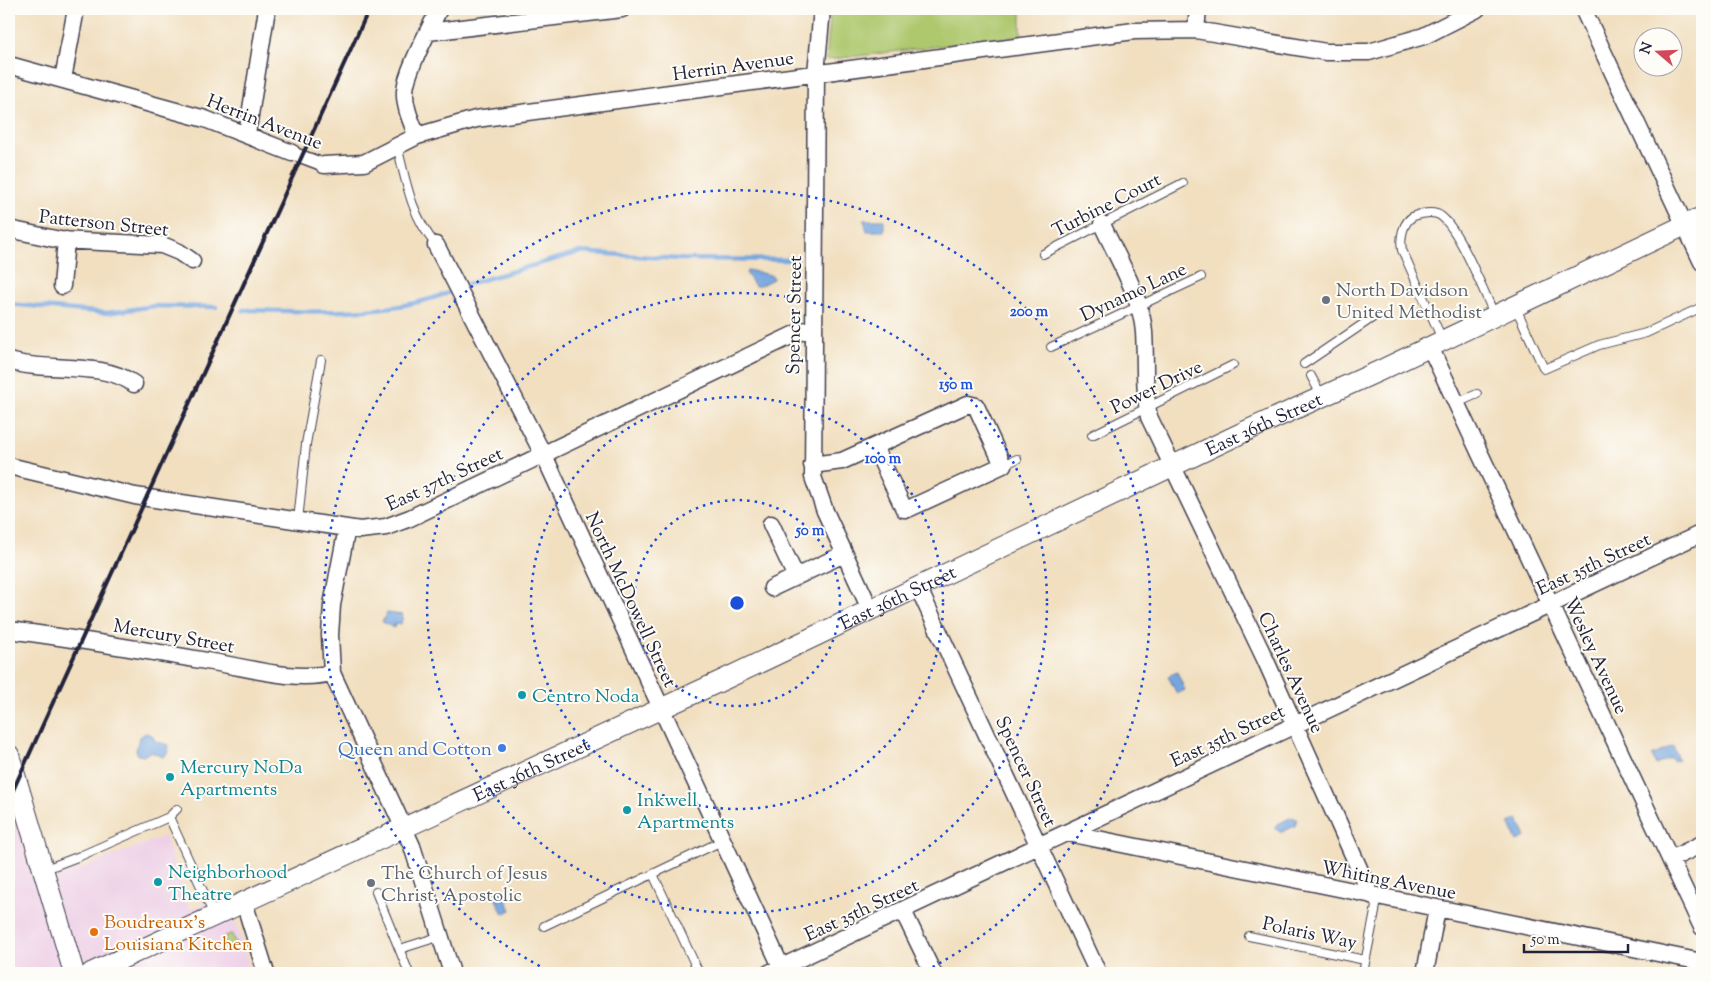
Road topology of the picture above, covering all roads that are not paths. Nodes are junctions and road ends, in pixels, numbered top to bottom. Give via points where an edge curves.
1 (76, 9) edge
2 (268, 9) edge
3 (439, 9) edge
4 (622, 9) edge
5 (822, 9) edge
6 (1198, 9) edge
7 (1477, 9) edge
8 (1583, 9) edge
9 (1196, 30) junction
10 (428, 32) junction
11 (9, 65) edge
12 (816, 73) junction
13 (63, 78) junction
14 (247, 134) junction
15 (417, 136) junction
16 (397, 145) junction
17 (292, 153) joint
18 (324, 165) joint
19 (1183, 183) dead end
20 (1694, 221) edge
21 (1102, 224) junction
22 (9, 229) edge
23 (66, 240) junction
24 (436, 245) joint
25 (1042, 254) dead end
26 (192, 261) dead end
27 (1702, 262) edge
28 (1200, 277) dead end
29 (62, 286) dead end
30 (1139, 306) junction
31 (1515, 306) junction
32 (1702, 306) edge
33 (1375, 316) dead end
34 (1495, 316) junction
35 (812, 328) junction
36 (1437, 344) junction
37 (1051, 347) dead end
38 (321, 360) dead end
39 (9, 361) edge
40 (1304, 364) dead end
41 (1233, 365) dead end
42 (1310, 376) dead end
43 (134, 384) dead end
44 (1477, 394) dead end
45 (1322, 397) junction
46 (1456, 404) junction
47 (1147, 408) junction
48 (1092, 436) dead end
49 (875, 447) junction
50 (542, 454) junction
51 (812, 465) junction
52 (9, 466) edge
53 (1174, 466) junction
54 (298, 521) junction
55 (771, 524) dead end
56 (347, 528) junction
57 (1702, 534) edge
58 (844, 554) junction
59 (796, 577) junction
60 (918, 587) junction
61 (772, 588) dead end
62 (1551, 605) junction
63 (870, 610) junction
64 (9, 630) edge
65 (332, 673) junction
66 (662, 708) junction
67 (1295, 725) junction
68 (9, 755) edge
69 (178, 809) dead end
70 (168, 816) junction
71 (405, 829) junction
72 (1068, 833) junction
73 (724, 840) junction
74 (1702, 844) edge
75 (1039, 846) junction
76 (1671, 859) junction
77 (44, 870) junction
78 (652, 874) junction
79 (376, 892) dead end
80 (1371, 895) junction
81 (244, 902) junction
82 (1437, 909) junction
83 (902, 911) junction
84 (214, 916) junction
85 (544, 926) dead end
86 (1702, 927) edge
87 (441, 936) junction
88 (1249, 936) dead end
89 (400, 949) junction
90 (1365, 960) junction
91 (1702, 962) edge
92 (778, 971) edge
93 (74, 973) edge
94 (91, 973) edge
95 (266, 973) edge
96 (409, 973) edge
97 (452, 973) edge
98 (699, 973) edge
99 (933, 973) edge
100 (1098, 973) edge
101 (1363, 973) edge
102 (1425, 973) edge

1 - 13 street
2 - 14 street
3 - 10 street
4 - 10 street
5 - 12 street, Spencer Street
6 - 9 street
7 - 9 street, Herrin Avenue via 1424,36 1369,52 1326,52
8 - 20 street
9 - 12 street, Herrin Avenue via 1134,31
10 - 15 street via 405,89 406,106
11 - 13 street, Herrin Avenue
12 - 15 street, Herrin Avenue via 476,119
12 - 35 street, Spencer Street
13 - 14 street, Herrin Avenue
14 - 17 street, Herrin Avenue
15 - 16 street, Herrin Avenue
16 - 18 street, Herrin Avenue via 364,163
16 - 24 lane via 409,195 422,229
17 - 18 street, Herrin Avenue
19 - 21 lane, Turbine Court
20 - 27 street
20 - 31 street, East 36th Street
21 - 25 lane, Turbine Court
21 - 30 street, Charles Avenue
22 - 23 street, Patterson Street
23 - 26 street, Patterson Street via 162,245
23 - 29 street
24 - 50 street, North McDowell Street
28 - 30 lane, Dynamo Lane
30 - 37 lane, Dynamo Lane
30 - 47 street, Charles Avenue via 1144,332
31 - 32 lane via 1544,369 1599,345 1646,333
31 - 34 street, East 36th Street
33 - 40 lane
34 - 36 street, East 36th Street
34 - 36 lane via 1454,228 1438,214 1412,217 1402,233 1402,250
35 - 50 street, East 37th Street
35 - 51 street, Spencer Street
36 - 45 street, East 36th Street
36 - 46 street, Wesley Avenue
38 - 54 lane via 306,444
39 - 43 street via 113,373
41 - 47 lane, Power Drive
42 - 45 lane
44 - 46 lane
45 - 53 street, East 36th Street
46 - 62 street, Wesley Avenue
47 - 48 lane, Power Drive
47 - 53 street, Charles Avenue
49 - 49 street via 968,404 976,406 1010,462 908,509 904,508
49 - 51 street via 842,461
50 - 56 street, East 37th Street via 395,524 369,530
50 - 66 street, North McDowell Street
51 - 58 street, Spencer Street via 815,488
52 - 54 street, East 37th Street via 135,496
53 - 60 street, East 36th Street
53 - 67 street, Charles Avenue
54 - 56 street, East 37th Street
55 - 59 street
56 - 65 street via 332,605
57 - 62 street, East 35th Street
58 - 59 street
58 - 63 street, Spencer Street
59 - 61 street
60 - 63 street, East 36th Street
60 - 75 street, Spencer Street
62 - 67 street, East 35th Street
62 - 76 street, Wesley Avenue
63 - 66 street, East 36th Street
64 - 65 street, Mercury Street via 81,639 274,673 316,677
65 - 71 street
66 - 71 street, East 36th Street
66 - 73 street, North McDowell Street
67 - 72 street, East 35th Street
67 - 80 street, Charles Avenue
68 - 77 street
69 - 70 lane
70 - 77 lane
70 - 84 lane
71 - 81 street, East 36th Street
71 - 87 street
72 - 75 street, East 35th Street
72 - 80 street, Whiting Avenue
73 - 78 lane
73 - 92 street, North McDowell Street
74 - 76 street
75 - 83 street, East 35th Street
75 - 100 street, Spencer Street
76 - 86 street, Wesley Avenue
77 - 93 street
78 - 85 lane
78 - 98 lane
79 - 89 lane
80 - 82 street, Whiting Avenue
80 - 90 lane via 1376,905
81 - 84 street, East 36th Street
81 - 95 street
82 - 91 street, Whiting Avenue
82 - 102 street
83 - 92 street, East 35th Street
83 - 99 street
84 - 94 street, East 36th Street
87 - 89 lane
87 - 97 street
88 - 90 lane, Polaris Way
89 - 96 lane
90 - 101 lane

